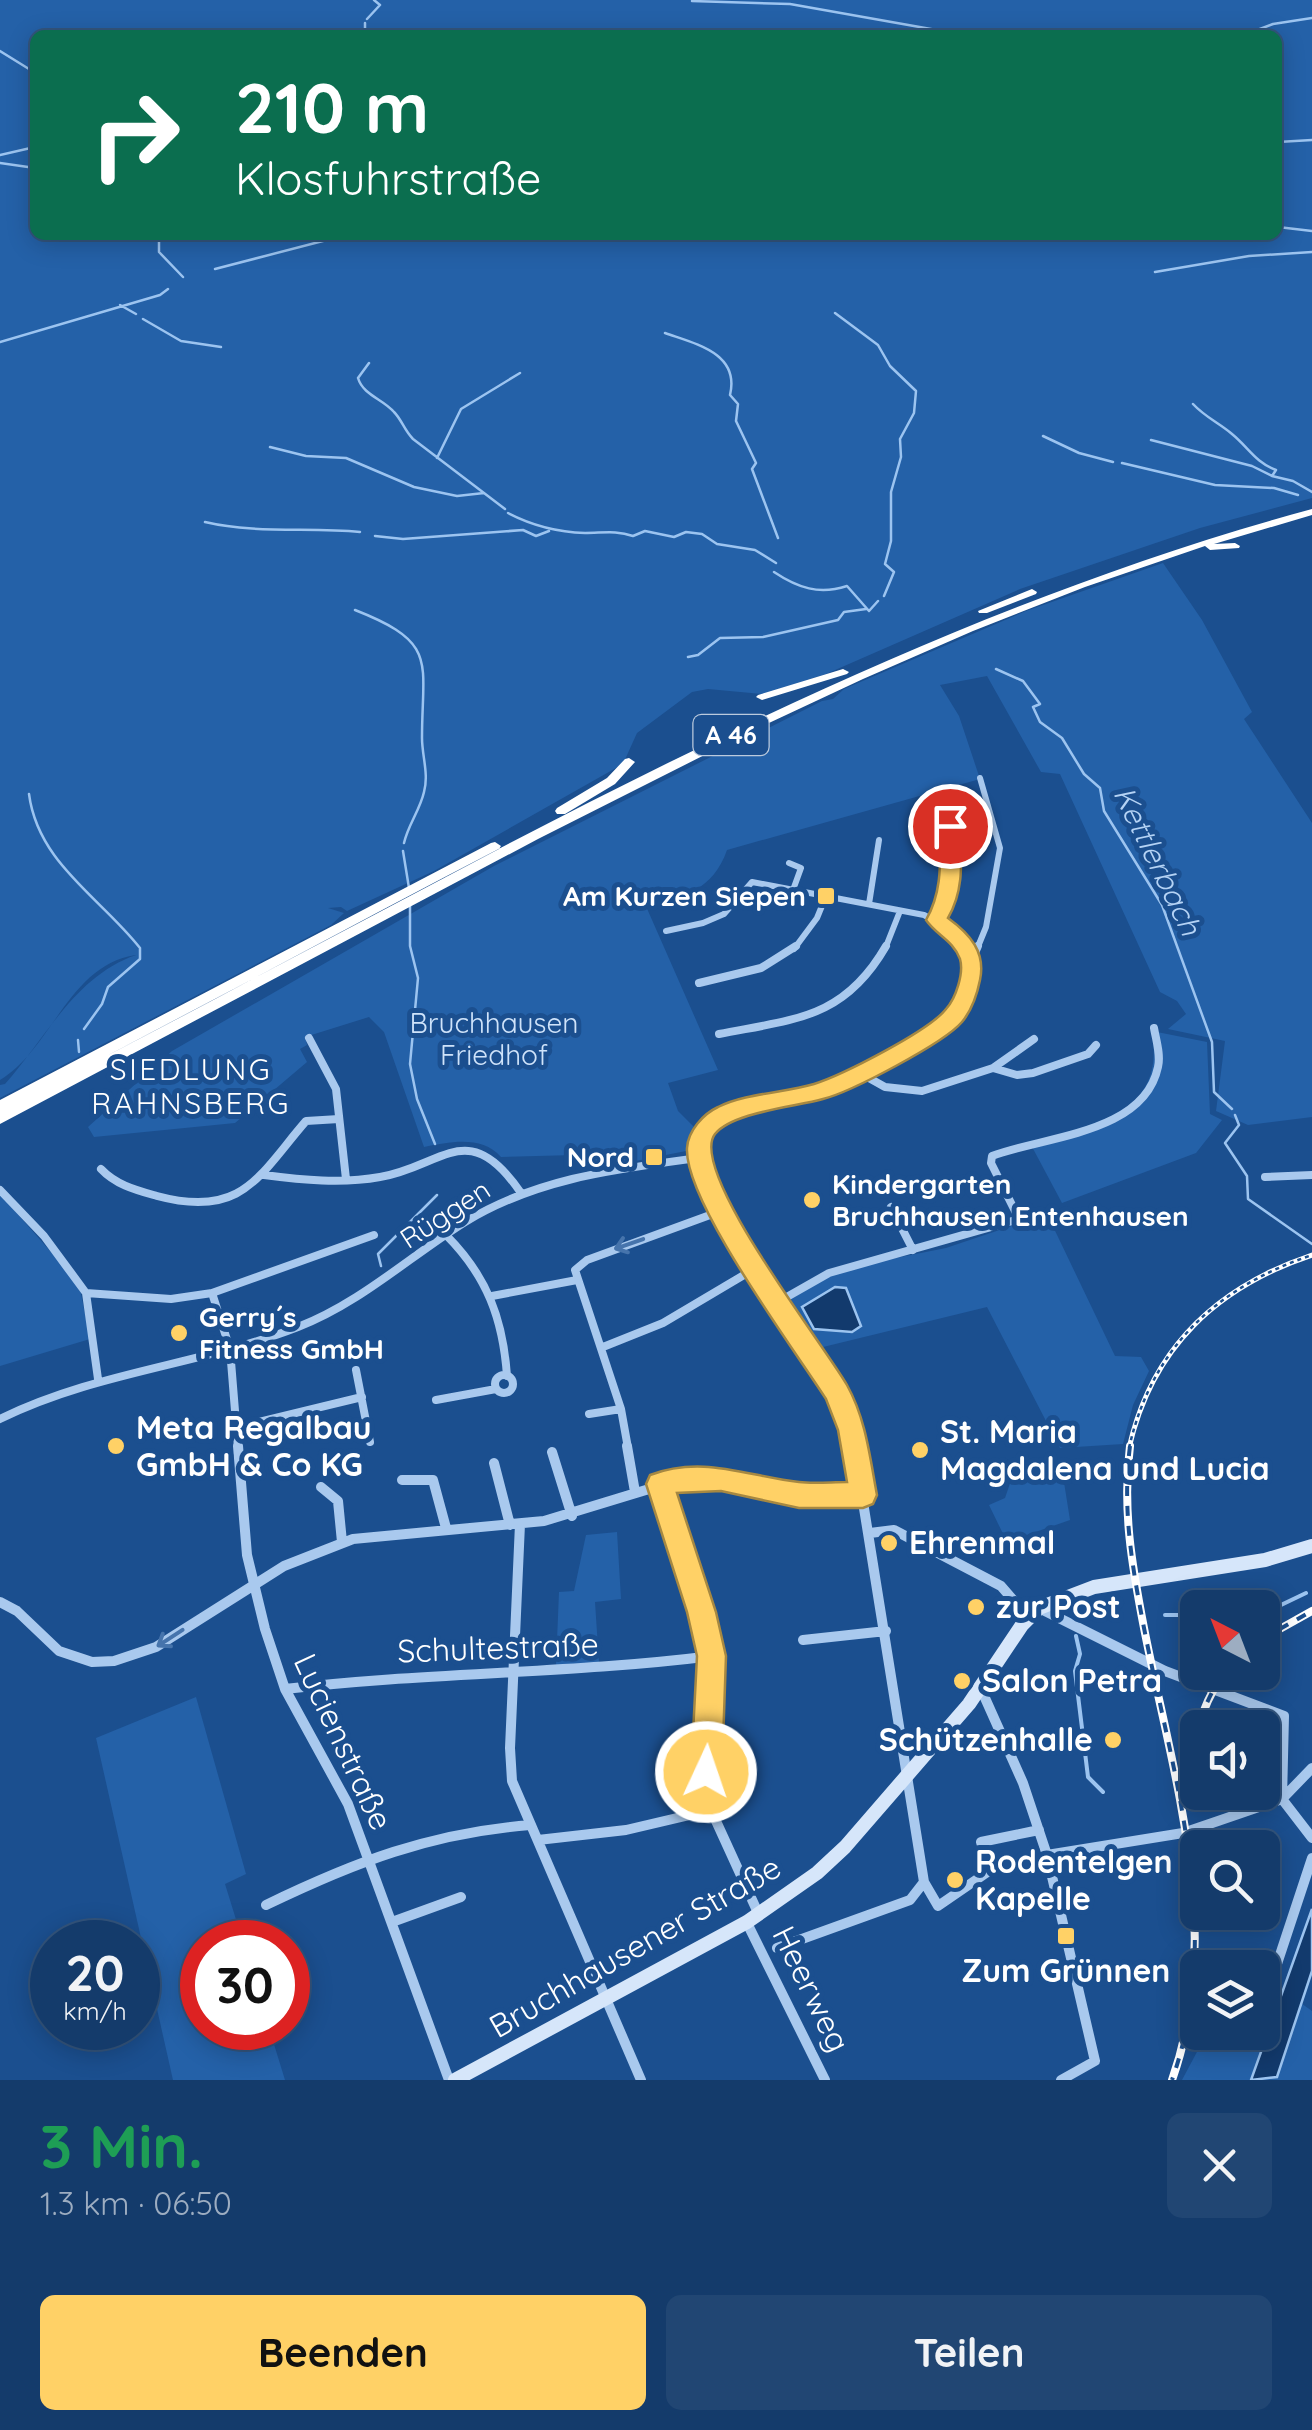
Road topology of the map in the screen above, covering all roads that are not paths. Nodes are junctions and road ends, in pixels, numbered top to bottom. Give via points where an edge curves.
1 (1312, 504) edge
2 (1312, 512) edge
3 (1235, 546) dead end
4 (1160, 556) junction
5 (842, 672) junction
6 (762, 696) dead end
7 (630, 762) dead end
8 (980, 778) dead end
9 (561, 811) junction
10 (949, 818) dead end
11 (879, 840) dead end
12 (789, 863) dead end
13 (445, 878) junction
14 (789, 890) junction
15 (826, 896) junction
16 (869, 904) junction
17 (900, 910) junction
18 (936, 920) junction
19 (348, 929) junction
20 (666, 931) dead end
21 (972, 960) junction
22 (699, 983) dead end
23 (1154, 1028) dead end
24 (719, 1034) dead end
25 (309, 1038) dead end
26 (1034, 1039) dead end
27 (1096, 1045) dead end
28 (994, 1068) junction
29 (860, 1073) junction
30 (0, 1106) edge
31 (0, 1118) edge
32 (339, 1119) junction
33 (698, 1158) junction
34 (102, 1169) dead end
35 (264, 1176) junction
36 (1312, 1176) edge
37 (1264, 1178) dead end
38 (346, 1179) junction
39 (0, 1190) edge
40 (521, 1193) junction
41 (891, 1208) dead end
42 (721, 1211) junction
43 (374, 1235) dead end
44 (446, 1235) junction
45 (913, 1250) junction
46 (754, 1269) junction
47 (577, 1280) junction
48 (212, 1292) junction
49 (86, 1293) junction
50 (492, 1296) junction
51 (778, 1302) junction
52 (603, 1347) junction
53 (230, 1348) junction
54 (356, 1370) dead end
55 (98, 1379) junction
56 (362, 1397) junction
57 (436, 1400) dead end
58 (620, 1409) junction
59 (589, 1414) dead end
60 (0, 1419) edge
61 (238, 1427) junction
62 (370, 1442) dead end
63 (552, 1452) dead end
64 (494, 1463) dead end
65 (402, 1480) dead end
66 (660, 1484) junction
67 (321, 1487) dead end
68 (635, 1492) junction
69 (863, 1495) junction
70 (572, 1516) junction
71 (515, 1524) junction
72 (446, 1528) junction
73 (870, 1533) junction
74 (342, 1542) junction
75 (1312, 1546) edge
76 (252, 1584) junction
77 (0, 1602) edge
78 (1034, 1613) junction
79 (886, 1632) junction
80 (804, 1640) dead end
81 (712, 1656) junction
82 (514, 1674) junction
83 (285, 1689) junction
84 (980, 1689) junction
85 (1312, 1768) edge
86 (908, 1776) junction
87 (1282, 1799) junction
88 (711, 1810) junction
89 (530, 1825) junction
90 (1039, 1830) junction
91 (1312, 1838) edge
92 (538, 1840) junction
93 (368, 1855) junction
94 (1047, 1855) junction
95 (1312, 1858) edge
96 (924, 1882) junction
97 (461, 1896) dead end
98 (266, 1905) dead end
99 (753, 1918) junction
100 (392, 1922) junction
101 (778, 1948) dead end
102 (1280, 1952) edge
103 (607, 2000) junction
104 (452, 2080) edge
105 (641, 2080) edge
106 (825, 2080) edge
107 (1061, 2080) edge

1 - 5 highway, A 46 via 1011,599
2 - 4 highway, A 46
3 - 4 highway
4 - 13 highway, A 46 via 1021,605 822,691
5 - 6 highway
5 - 9 highway, A 46
7 - 9 highway
8 - 21 street via 1000,848 986,926
9 - 13 highway, A 46
10 - 18 street via 952,870 948,901
11 - 16 street
12 - 14 street via 801,868
13 - 19 highway, A 46
14 - 15 street
14 - 20 street via 748,882 721,917
15 - 16 street
15 - 22 street via 809,936 785,957 753,972
16 - 17 street
17 - 18 street
17 - 24 street via 878,966 845,999 808,1015
18 - 21 street via 960,938
19 - 30 highway, A 46
19 - 31 highway, A 46
21 - 29 street via 962,1005 942,1027
23 - 45 street via 1158,1070 1142,1099 1090,1128 992,1156 1018,1219
25 - 32 street via 335,1086
26 - 28 street
27 - 28 street via 1088,1054 1028,1074
28 - 29 street via 913,1091 885,1087
29 - 33 street via 806,1096 725,1114 703,1133
32 - 35 street via 306,1121
32 - 38 street
33 - 40 street, Rüggen via 574,1176
33 - 42 street
34 - 35 street via 125,1185 183,1202 221,1199
35 - 38 street
36 - 37 street
38 - 40 street via 389,1176 438,1154 464,1151 498,1163
39 - 49 street
40 - 44 street, Rüggen
41 - 45 street
42 - 46 street
42 -> 47 street via 580,1263
43 - 48 street
44 - 50 street via 476,1264
44 - 53 street, Rüggen via 345,1306
45 - 51 street via 828,1273
46 - 51 street
46 - 52 street via 663,1323
47 - 50 street
47 - 52 street
48 - 49 street via 171,1299
48 - 53 street, Lucienstraße
49 - 55 street
50 - 57 street via 511,1388
51 - 69 street via 838,1394
52 - 58 street
53 - 55 street, Rüggen
53 - 61 street, Lucienstraße
54 - 56 street
55 - 60 street, Rüggen
56 - 61 street
56 - 62 street
58 - 59 street
58 - 68 street
61 - 76 street, Lucienstraße
63 - 70 street
64 - 71 street
65 - 72 street via 433,1480
66 - 68 street
66 - 69 street via 721,1478 799,1495
66 - 81 street, Heerweg
67 - 74 street via 339,1496
68 - 70 street
69 - 73 street
70 - 71 street
71 - 72 street
71 - 82 street
72 - 74 street
73 - 78 street via 906,1534 1001,1586
73 - 79 street
74 - 76 street
75 - 78 street via 1265,1560 1094,1587
76 -> 77 street via 156,1647 108,1662 59,1651
76 - 83 street, Lucienstraße
78 - 84 street, Bruchhausener Straße
78 - 87 street via 1284,1716
79 - 80 street
79 - 86 street
81 - 82 street, Schultestraße
81 - 88 street, Heerweg via 706,1772
82 - 83 street, Schultestraße via 394,1676
82 - 89 street via 509,1766
83 - 93 street, Lucienstraße via 332,1767
84 - 86 street, Bruchhausener Straße
84 - 90 street
85 - 87 street
86 - 96 street
86 - 99 street, Bruchhausener Straße via 817,1873
87 - 91 street
87 - 94 street via 1183,1834
88 - 92 street via 626,1830
88 - 99 street, Heerweg
89 - 92 street
89 - 93 street via 441,1834
90 - 94 street
90 - 96 street via 981,1842 989,1870 938,1906
92 - 103 street
93 - 98 street
93 - 100 street, Lucienstraße
94 - 107 street via 1094,2061
95 - 102 street
96 - 101 street via 910,1900
97 - 100 street
99 - 103 street, Bruchhausener Straße
99 - 106 street, Heerweg
100 - 104 street, Lucienstraße
103 - 104 street, Bruchhausener Straße
103 - 105 street

